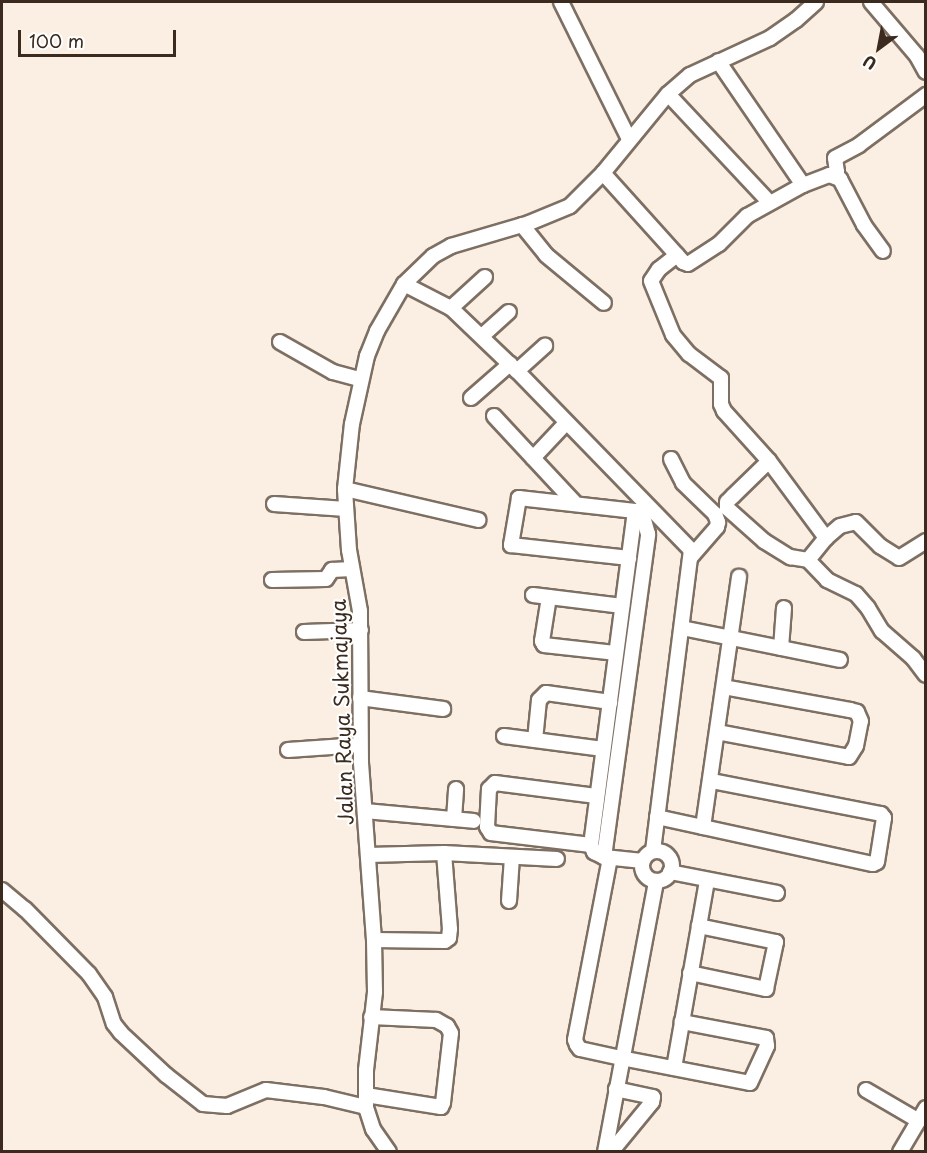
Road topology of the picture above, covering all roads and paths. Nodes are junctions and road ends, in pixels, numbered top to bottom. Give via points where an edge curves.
1 (561, 2) edge
2 (816, 2) edge
3 (872, 2) edge
4 (718, 61) junction
5 (926, 72) edge
6 (668, 94) junction
7 (926, 95) edge
8 (630, 139) junction
9 (603, 173) junction
10 (834, 176) junction
11 (803, 185) junction
12 (769, 202) junction
13 (522, 225) junction
14 (883, 251) dead end
15 (677, 255) junction
16 (485, 277) dead end
17 (404, 284) junction
18 (604, 303) dead end
19 (452, 308) junction
20 (509, 312) dead end
21 (482, 336) junction
22 (280, 342) dead end
23 (545, 346) dead end
24 (513, 368) junction
25 (360, 379) junction
26 (471, 398) dead end
27 (494, 416) dead end
28 (566, 423) junction
29 (533, 458) junction
30 (671, 459) dead end
31 (769, 461) junction
32 (345, 489) junction
33 (574, 502) junction
34 (274, 504) dead end
35 (346, 509) junction
36 (635, 510) junction
37 (478, 520) dead end
38 (826, 538) junction
39 (926, 541) edge
40 (692, 557) junction
41 (628, 558) junction
42 (808, 560) junction
43 (352, 569) junction
44 (739, 577) dead end
45 (272, 580) dead end
46 (533, 595) dead end
47 (549, 597) junction
48 (622, 606) junction
49 (784, 608) dead end
50 (682, 628) junction
51 (361, 630) junction
52 (304, 632) dead end
53 (731, 638) junction
54 (780, 648) junction
55 (615, 653) junction
56 (840, 660) dead end
57 (926, 675) edge
58 (724, 687) junction
59 (360, 698) junction
60 (610, 702) junction
61 (443, 709) dead end
62 (717, 732) junction
63 (504, 736) dead end
64 (535, 740) junction
65 (360, 745) junction
66 (603, 749) junction
67 (288, 750) dead end
68 (711, 781) junction
69 (456, 789) dead end
70 (596, 796) junction
71 (365, 812) junction
72 (657, 817) junction
73 (454, 819) junction
74 (474, 821) dead end
75 (703, 827) junction
76 (591, 845) junction
77 (444, 853) junction
78 (368, 855) junction
79 (648, 856) junction
80 (512, 857) junction
81 (607, 858) junction
82 (556, 860) dead end
83 (670, 872) junction
84 (656, 881) junction
85 (706, 881) junction
86 (2, 890) edge
87 (777, 893) dead end
88 (509, 901) dead end
89 (699, 926) junction
90 (374, 940) junction
91 (690, 973) junction
92 (371, 1017) junction
93 (682, 1022) junction
94 (621, 1058) junction
95 (675, 1068) junction
96 (616, 1089) junction
97 (866, 1090) dead end
98 (366, 1101) junction
99 (926, 1108) edge
100 (919, 1121) junction
101 (389, 1152) edge
102 (605, 1152) edge
103 (611, 1152) edge
104 (900, 1152) edge

1 - 8 street
2 - 4 street, Jalan Raya Sukmajaya via 770,38
3 - 5 street
4 - 6 street, Jalan Raya Sukmajaya via 690,75
4 - 11 street
6 - 8 street, Jalan Raya Sukmajaya
6 - 12 street
7 - 10 street via 835,158
8 - 9 street, Jalan Raya Sukmajaya
9 - 13 street, Jalan Raya Sukmajaya via 570,206
9 - 15 street
10 - 11 street
10 - 14 street via 844,183 856,212
11 - 12 street
12 - 15 street via 695,261 688,264
13 - 17 street, Jalan Raya Sukmajaya via 452,246 434,256
13 - 18 street via 546,255
15 - 31 street via 651,281 673,335 689,354 721,378 724,411
16 - 19 street
17 - 19 street
17 - 25 street, Jalan Raya Sukmajaya via 377,331
19 - 21 street
20 - 21 street
21 - 24 street
22 - 25 street via 333,372
23 - 24 street
24 - 26 street
24 - 28 street
25 - 32 street, Jalan Raya Sukmajaya
27 - 29 street
28 - 29 street
28 - 40 street via 686,545
29 - 33 street
30 - 40 street via 683,483 715,514 718,522
31 - 38 street
31 - 42 street via 727,502 727,508 764,541 790,556
32 - 35 street, Jalan Raya Sukmajaya
32 - 37 street
33 - 36 street
33 - 41 street via 519,498 511,544
34 - 35 street
35 - 43 street, Jalan Raya Sukmajaya
36 - 41 street
36 - 81 street via 643,517 648,534
38 - 39 street via 840,526 856,522 887,552 899,558
38 - 42 street
40 - 50 street
41 - 48 street
42 - 57 street via 827,580 856,594 882,631
43 - 45 street via 332,570 326,579
43 - 51 street, Jalan Raya Sukmajaya
44 - 53 street
46 - 47 street
47 - 48 street
47 - 55 street via 544,645
48 - 55 street
49 - 54 street
50 - 53 street
50 - 72 street
51 - 52 street
51 - 59 street, Jalan Raya Sukmajaya
53 - 54 street
53 - 58 street
54 - 56 street
55 - 60 street
58 - 62 street
58 - 62 street via 850,710 857,712 861,721 856,746 849,757
59 - 61 street
59 - 65 street, Jalan Raya Sukmajaya
60 - 64 street via 546,693 539,700
60 - 66 street
62 - 68 street
63 - 64 street
64 - 66 street
65 - 67 street
65 - 71 street, Jalan Raya Sukmajaya
66 - 70 street
68 - 75 street
68 - 75 street via 875,811 884,818 881,846 873,864
69 - 73 street
70 - 76 street
70 - 76 street via 495,783 489,789 487,831
71 - 73 street
71 - 78 street, Jalan Raya Sukmajaya
72 - 75 street
72 - 79 street
73 - 74 street
76 - 81 street via 594,852
77 - 78 street
77 - 80 street
77 - 90 street via 449,938
78 - 90 street, Jalan Raya Sukmajaya
79 - 81 street
79 - 83 street via 662,851 669,856
79 - 84 street via 645,875
80 - 82 street
80 - 88 street
81 - 94 street via 575,1040 580,1049
83 - 84 street
83 - 85 street
84 - 94 street
85 - 87 street
85 - 89 street
86 - 98 street via 89,974 105,997 121,1033 196,1100 226,1106 266,1089
89 - 91 street
89 - 91 street via 776,942 766,989
90 - 92 street, Jalan Raya Sukmajaya via 375,992
91 - 93 street
92 - 98 street, Jalan Raya Sukmajaya
92 - 98 street via 442,1022 451,1034 441,1107
93 - 95 street
93 - 95 street via 761,1036 766,1038 767,1046 750,1083
94 - 95 street
94 - 96 street
96 - 102 street
96 - 103 street via 653,1097
97 - 100 street
98 - 101 street, Jalan Raya Sukmajaya via 373,1130
99 - 100 street
100 - 104 street

